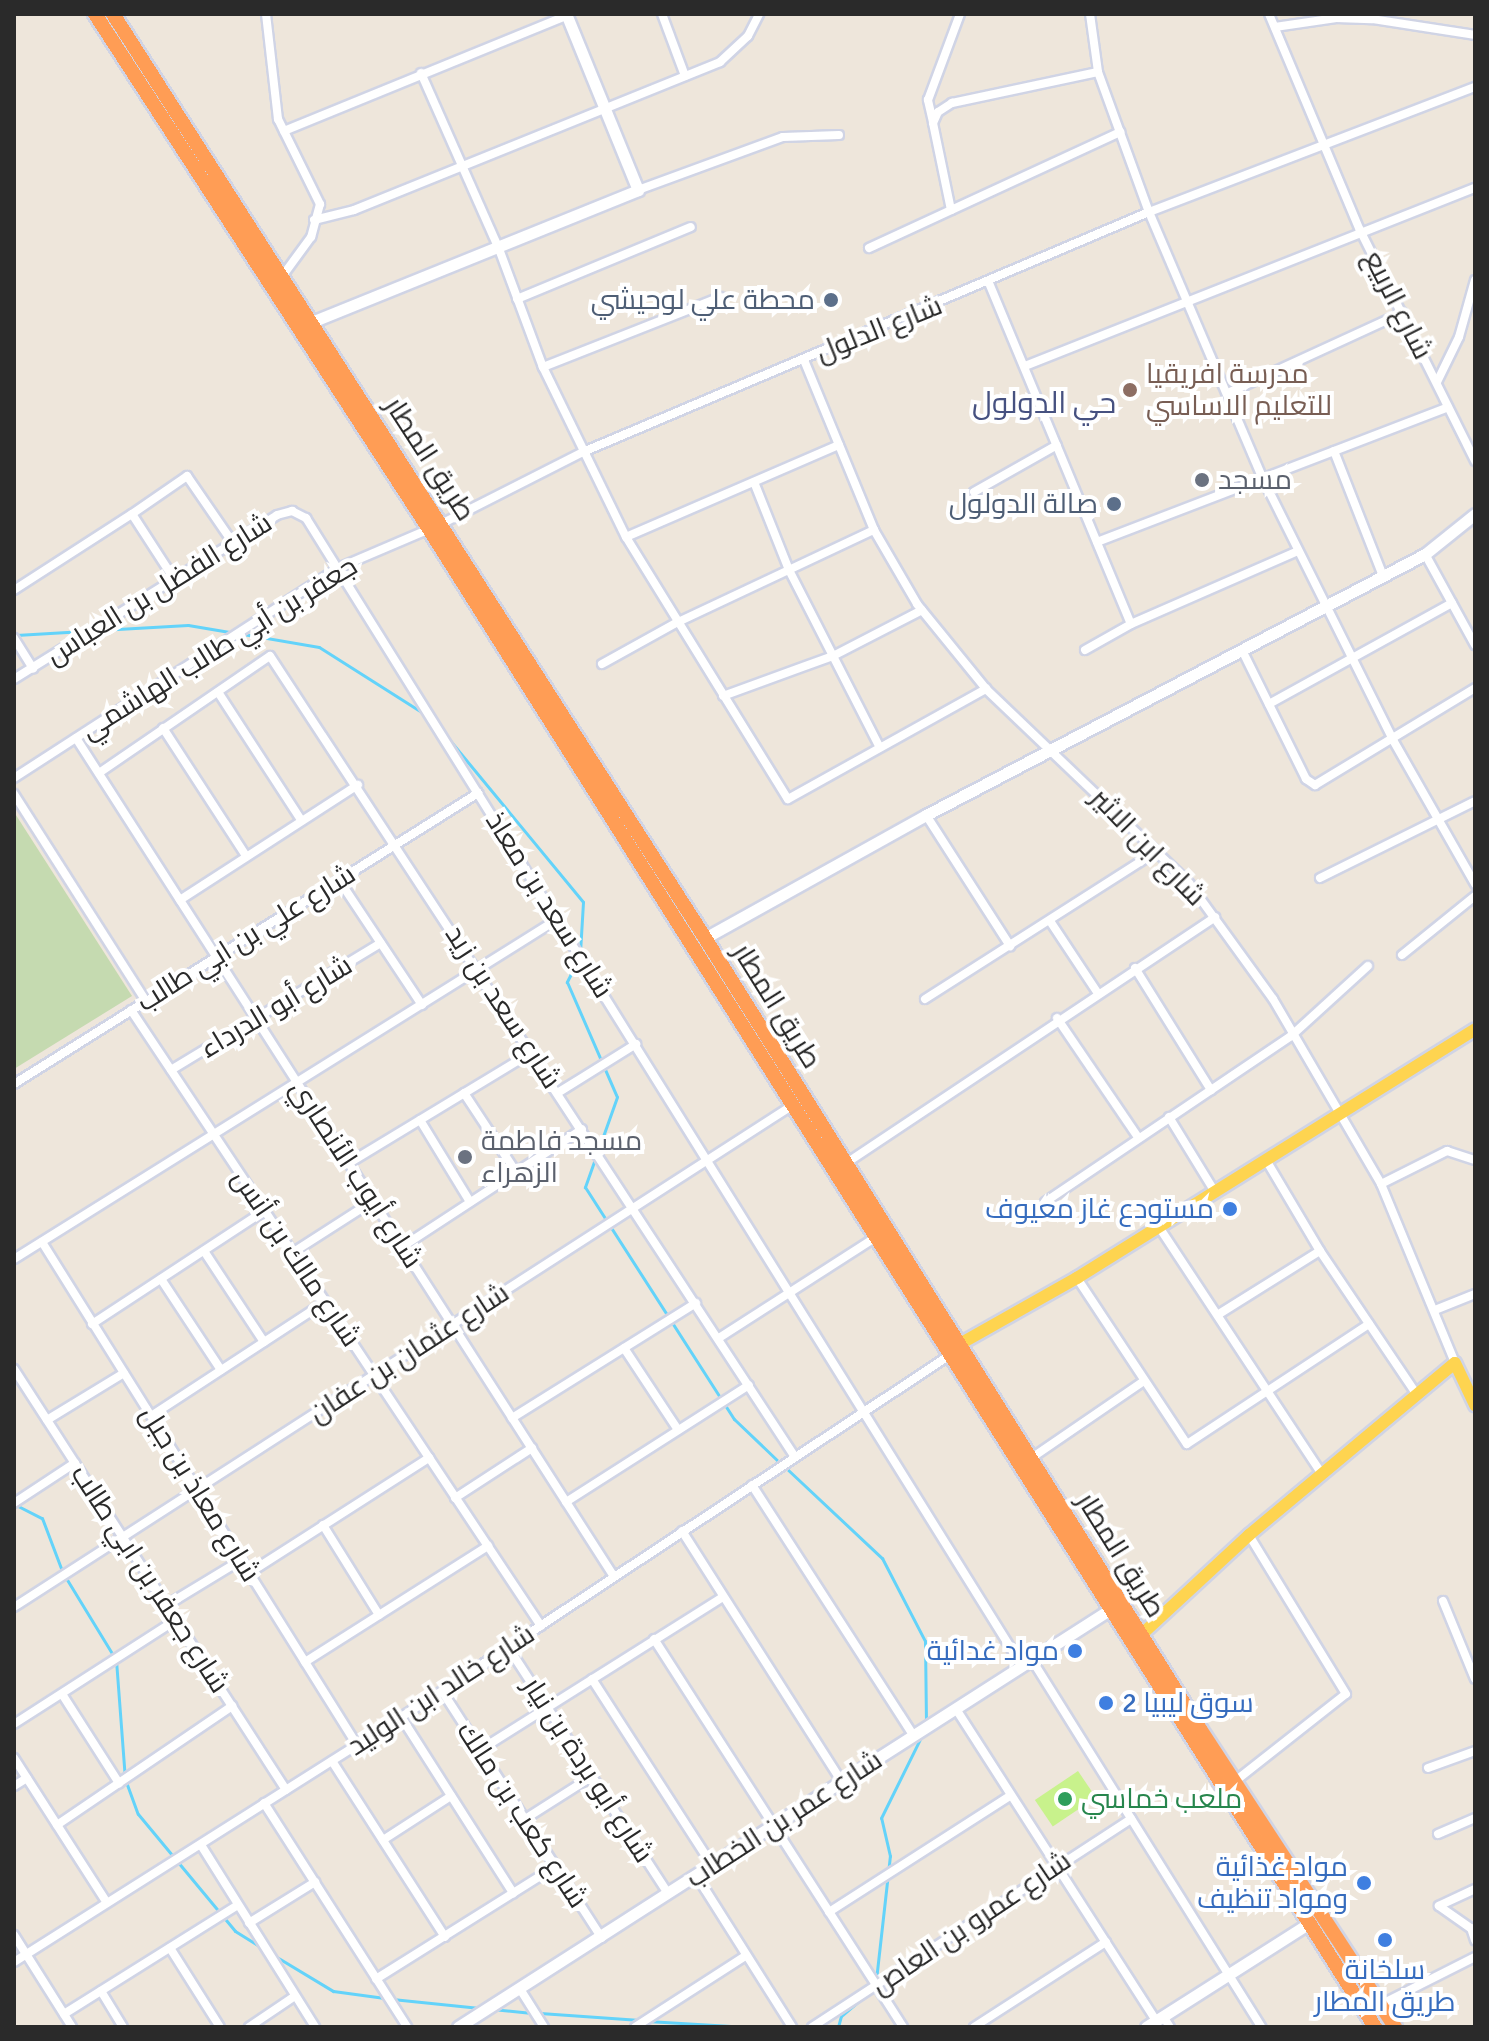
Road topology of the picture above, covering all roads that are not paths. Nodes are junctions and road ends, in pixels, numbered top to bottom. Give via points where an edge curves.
1 (95, 14) edge
2 (113, 14) edge
3 (266, 14) edge
4 (662, 14) edge
5 (759, 14) edge
6 (960, 14) edge
7 (1090, 14) edge
8 (1269, 14) edge
9 (566, 15) edge
10 (1400, 17) edge
11 (1275, 27) junction
12 (1475, 35) edge
13 (1098, 72) junction
14 (421, 73) junction
15 (685, 76) junction
16 (1475, 87) edge
17 (604, 106) junction
18 (933, 123) junction
19 (284, 131) junction
20 (1120, 132) junction
21 (839, 135) dead end
22 (1323, 148) junction
23 (462, 166) junction
24 (1475, 188) edge
25 (638, 190) junction
26 (951, 210) junction
27 (1149, 212) junction
28 (314, 220) junction
29 (691, 227) dead end
30 (1360, 230) junction
31 (252, 248) junction
32 (869, 248) dead end
33 (499, 249) junction
34 (281, 278) junction
35 (1475, 280) edge
36 (989, 283) junction
37 (721, 297) dead end
38 (517, 299) junction
39 (1189, 300) junction
40 (1402, 313) junction
41 (310, 322) junction
42 (295, 328) junction
43 (804, 360) junction
44 (1025, 366) junction
45 (543, 367) junction
46 (1437, 382) junction
47 (1228, 393) junction
48 (1448, 407) junction
49 (839, 445) junction
50 (1057, 445) junction
51 (1334, 451) junction
52 (583, 452) junction
53 (1475, 461) edge
54 (1263, 479) junction
55 (754, 482) junction
56 (974, 492) dead end
57 (132, 514) junction
58 (1475, 514) edge
59 (306, 518) joint
60 (435, 527) junction
61 (874, 530) junction
62 (626, 537) junction
63 (1097, 542) junction
64 (233, 543) junction
65 (1296, 552) junction
66 (1425, 554) junction
67 (338, 568) junction
68 (789, 570) junction
69 (1383, 576) junction
70 (174, 579) junction
71 (14, 590) edge
72 (1452, 603) junction
73 (1324, 607) junction
74 (922, 610) junction
75 (676, 623) junction
76 (1131, 624) junction
77 (14, 638) edge
78 (1475, 645) edge
79 (1085, 650) dead end
80 (1242, 650) junction
81 (833, 656) junction
82 (1351, 659) junction
83 (602, 664) dead end
84 (33, 668) junction
85 (14, 679) edge
86 (1475, 688) edge
87 (986, 689) junction
88 (218, 692) junction
89 (723, 696) junction
90 (1269, 704) junction
91 (163, 728) junction
92 (76, 738) junction
93 (1393, 740) junction
94 (879, 746) junction
95 (1051, 751) junction
96 (99, 773) junction
97 (14, 778) edge
98 (358, 785) junction
99 (478, 793) junction
100 (14, 794) edge
101 (1475, 801) edge
102 (926, 815) junction
103 (301, 820) junction
104 (1439, 821) junction
105 (396, 844) junction
106 (1157, 851) junction
107 (246, 856) junction
108 (1320, 878) dead end
109 (339, 880) junction
110 (1475, 884) edge
111 (1475, 896) edge
112 (180, 900) junction
113 (1215, 917) junction
114 (558, 919) junction
115 (1050, 921) junction
116 (705, 938) junction
117 (381, 943) junction
118 (1010, 946) junction
119 (1402, 955) dead end
120 (216, 957) junction
121 (1368, 966) dead end
122 (1135, 968) junction
123 (478, 969) junction
124 (1097, 992) junction
125 (925, 999) dead end
126 (146, 1001) junction
127 (422, 1005) junction
128 (131, 1010) junction
129 (1057, 1018) junction
130 (256, 1019) junction
131 (1473, 1033) edge
132 (1291, 1036) junction
133 (636, 1044) junction
134 (532, 1052) junction
135 (171, 1070) junction
136 (297, 1083) junction
137 (14, 1084) edge
138 (1211, 1090) junction
139 (559, 1092) junction
140 (464, 1093) junction
141 (804, 1098) junction
142 (790, 1107) junction
143 (1336, 1114) junction
144 (1169, 1117) junction
145 (420, 1120) junction
146 (582, 1129) junction
147 (214, 1135) junction
148 (1138, 1137) junction
149 (1472, 1158) edge
150 (709, 1159) junction
151 (1266, 1160) junction
152 (349, 1163) junction
153 (845, 1164) junction
154 (516, 1172) junction
155 (1475, 1172) edge
156 (1381, 1184) junction
157 (1215, 1192) junction
158 (373, 1201) junction
159 (470, 1202) junction
160 (1045, 1202) dead end
161 (634, 1208) junction
162 (264, 1211) junction
163 (1159, 1227) junction
164 (873, 1239) junction
165 (42, 1242) junction
166 (402, 1247) junction
167 (204, 1251) junction
168 (1320, 1251) junction
169 (292, 1253) junction
170 (14, 1259) edge
171 (1077, 1278) junction
172 (161, 1279) junction
173 (792, 1291) junction
174 (1475, 1294) edge
175 (325, 1302) junction
176 (696, 1303) junction
177 (1435, 1310) junction
178 (1219, 1314) junction
179 (92, 1324) junction
180 (1369, 1324) junction
181 (452, 1325) junction
182 (719, 1338) junction
183 (264, 1342) junction
184 (958, 1346) junction
185 (624, 1348) junction
186 (946, 1355) junction
187 (1455, 1363) junction
188 (221, 1370) junction
189 (15, 1372) edge
190 (124, 1373) junction
191 (374, 1375) junction
192 (1470, 1380) edge
193 (1144, 1381) junction
194 (749, 1385) junction
195 (1268, 1390) junction
196 (1415, 1392) junction
197 (1475, 1405) edge
198 (863, 1410) junction
199 (151, 1416) junction
200 (512, 1418) junction
201 (47, 1420) junction
202 (678, 1430) junction
203 (532, 1448) junction
204 (795, 1457) junction
205 (429, 1458) junction
206 (1030, 1459) junction
207 (75, 1463) junction
208 (1321, 1473) junction
209 (752, 1485) junction
210 (197, 1489) junction
211 (455, 1498) junction
212 (566, 1502) junction
213 (14, 1503) edge
214 (323, 1525) junction
215 (682, 1531) junction
216 (1249, 1535) junction
217 (123, 1537) junction
218 (488, 1546) junction
219 (241, 1560) junction
220 (249, 1573) junction
221 (613, 1575) junction
222 (723, 1597) junction
223 (1443, 1601) dead end
224 (167, 1605) junction
225 (14, 1607) edge
226 (1109, 1610) junction
227 (379, 1615) junction
228 (176, 1620) junction
229 (1125, 1621) junction
230 (541, 1626) junction
231 (1141, 1635) junction
232 (654, 1639) junction
233 (508, 1647) junction
234 (305, 1662) junction
235 (1027, 1663) junction
236 (592, 1679) junction
237 (1475, 1679) edge
238 (442, 1691) junction
239 (62, 1694) junction
240 (232, 1706) junction
241 (546, 1708) junction
242 (956, 1709) junction
243 (401, 1717) junction
244 (14, 1724) edge
245 (913, 1735) junction
246 (357, 1745) junction
247 (480, 1750) junction
248 (1475, 1751) edge
249 (14, 1758) edge
250 (332, 1761) junction
251 (1428, 1768) dead end
252 (591, 1777) junction
253 (27, 1778) junction
254 (841, 1781) junction
255 (1234, 1782) junction
256 (119, 1783) junction
257 (14, 1786) edge
258 (286, 1790) junction
259 (1011, 1795) junction
260 (451, 1796) junction
261 (264, 1803) junction
262 (1475, 1818) edge
263 (525, 1819) junction
264 (1131, 1819) junction
265 (57, 1825) junction
266 (775, 1825) junction
267 (1438, 1834) dead end
268 (383, 1840) junction
269 (201, 1845) junction
270 (712, 1865) junction
271 (556, 1866) junction
272 (1057, 1866) junction
273 (696, 1875) junction
274 (315, 1882) junction
275 (1475, 1889) edge
276 (513, 1893) junction
277 (668, 1893) junction
278 (107, 1903) junction
279 (238, 1905) junction
280 (829, 1912) junction
281 (249, 1923) junction
282 (1309, 1923) junction
283 (14, 1935) edge
284 (445, 1937) junction
285 (602, 1938) junction
286 (1475, 1941) edge
287 (1106, 1942) junction
288 (170, 1948) junction
289 (26, 1954) junction
290 (745, 1956) junction
291 (1475, 1957) edge
292 (14, 1962) edge
293 (1444, 1973) junction
294 (1228, 1974) junction
295 (376, 1979) junction
296 (877, 1986) junction
297 (520, 1989) junction
298 (101, 1991) junction
299 (295, 1996) junction
300 (1380, 2005) junction
301 (64, 2014) junction
302 (1155, 2021) edge
303 (72, 2027) edge
304 (123, 2027) edge
305 (220, 2027) edge
306 (249, 2027) edge
307 (315, 2027) edge
308 (407, 2027) edge
309 (458, 2027) edge
310 (544, 2027) edge
311 (635, 2027) edge
312 (792, 2027) edge
313 (812, 2027) edge
314 (903, 2027) edge
315 (974, 2027) edge
316 (1170, 2027) edge
317 (1261, 2027) edge
318 (1375, 2027) edge
319 (1395, 2027) edge

1 - 31 highway, طريق المطار
2 - 31 highway, طريق المطار
3 - 19 street via 271,87
4 - 15 street
5 - 15 street via 734,54
6 - 18 street via 928,100
7 - 13 street
8 - 11 street, شارع الربيع
9 - 14 street
9 - 17 street
10 - 11 street via 1336,18
10 - 12 street
11 - 22 street, شارع الربيع
13 - 18 street via 952,103
13 - 20 street
14 - 19 street
14 - 23 street
15 - 17 street
16 - 22 street, شارع الدلول
17 - 23 street
17 - 25 street
18 - 26 street
19 - 28 street via 320,204
20 - 26 street
20 - 27 street
21 - 25 street via 783,137
22 - 27 street, شارع الدلول
22 - 30 street, شارع الربيع
23 - 28 street
23 - 33 street
24 - 30 street
25 - 33 street
26 - 32 street
27 - 36 street, شارع الدلول
27 - 39 street
28 - 34 street via 311,237
29 - 38 street
30 - 39 street
30 - 40 street, شارع الربيع
31 - 34 highway, طريق المطار
31 - 42 highway, طريق المطار
33 - 38 street
33 - 41 street
34 - 41 highway, طريق المطار
35 - 46 street via 1459,337
36 - 43 street, شارع الدلول
36 - 44 street
37 - 45 street
38 - 45 street
39 - 44 street
39 - 47 street
40 - 46 street, شارع الربيع
40 - 47 street
41 - 42 street
41 - 60 highway, طريق المطار
42 - 60 highway, طريق المطار
43 - 49 street, شارع ابن الاثير
43 - 52 street, شارع الدلول
44 - 50 street
45 - 52 street
46 - 48 street, شارع الربيع
47 - 54 street
48 - 51 street
48 - 53 street, شارع الربيع
49 - 55 street
49 - 61 street, شارع ابن الاثير
50 - 56 street
50 - 63 street
51 - 54 street
51 - 69 street
52 - 60 street, شارع الدلول
52 - 62 street
54 - 63 street
54 - 65 street
55 - 62 street
55 - 68 street
57 - 64 street via 187,476
57 - 70 street
57 - 71 street
58 - 66 street
59 - 64 street, شارع الفضل بن العباس via 285,511
59 - 67 street, شارع سعد بن معاذ
60 - 67 street, جعفر بن أبي طالب الهاشمي
60 - 116 highway, طريق المطار
60 - 142 highway, طريق المطار
61 - 68 street
61 - 74 street, شارع ابن الاثير
62 - 75 street
63 - 76 street
64 - 70 street, شارع الفضل بن العباس
65 - 73 street
65 - 76 street
66 - 69 street
66 - 72 street
67 - 92 street, جعفر بن أبي طالب الهاشمي
67 - 99 street, شارع سعد بن معاذ
68 - 75 street
68 - 81 street
69 - 73 street
70 - 84 street, شارع الفضل بن العباس
72 - 78 street
72 - 82 street
73 - 80 street
73 - 82 street
74 - 81 street
74 - 87 street, شارع ابن الاثير
75 - 83 street
75 - 89 street
76 - 79 street
77 - 84 street
80 - 90 street
80 - 95 street
81 - 89 street
81 - 94 street
82 - 90 street
82 - 93 street
84 - 85 street, شارع الفضل بن العباس
86 - 93 street
87 - 94 street
87 - 95 street, شارع ابن الاثير
88 - 91 street
88 - 98 street, شارع سعد بن زيد via 270,656
88 - 103 street
89 - 94 street via 788,799
90 - 93 street via 1306,779 1315,785
91 - 96 street
91 - 107 street
92 - 96 street, شارع أيوب الأنصاري
92 - 97 street, جعفر بن أبي طالب الهاشمي
93 - 104 street
95 - 102 street
95 - 106 street, شارع ابن الاثير
96 - 112 street, شارع أيوب الأنصاري
98 - 103 street
98 - 105 street, شارع سعد بن زيد
99 - 105 street, شارع علي بن ابي طالب
99 - 114 street, شارع سعد بن معاذ
100 - 126 street
101 - 104 street
102 - 116 street
102 - 118 street
103 - 107 street
104 - 108 street
104 - 110 street
105 - 109 street, شارع علي بن ابي طالب
105 - 123 street, شارع سعد بن زيد
106 - 113 street, شارع ابن الاثير
106 - 115 street
107 - 112 street
109 - 117 street
109 - 120 street, شارع علي بن ابي طالب
111 - 119 street
112 - 120 street, شارع أيوب الأنصاري
113 - 122 street
113 - 132 street, شارع ابن الاثير via 1273,999
114 - 123 street
114 - 133 street, شارع سعد بن معاذ
115 - 118 street
115 - 124 street
116 - 141 highway, طريق المطار
117 - 127 street
117 - 130 street, شارع أبو الدرداء
118 - 125 street
120 - 126 street, شارع علي بن ابي طالب
120 - 130 street, شارع أيوب الأنصاري
121 - 132 street
122 - 124 street
122 - 138 street
123 - 127 street
123 - 134 street, شارع سعد بن زيد
124 - 129 street
126 - 128 street, شارع علي بن ابي طالب
127 - 136 street
128 - 135 street, شارع مالك بن أنس
128 - 137 street, شارع علي بن ابي طالب
129 - 148 street
129 - 153 street
130 - 135 street, شارع أبو الدرداء
130 - 136 street, شارع أيوب الأنصاري
131 - 143 main road
132 - 138 street
132 - 143 street, شارع ابن الاثير
133 - 139 street
133 - 150 street, شارع سعد بن معاذ
134 - 139 street, شارع سعد بن زيد
134 - 140 street
135 - 147 street, شارع مالك بن أنس
136 - 147 street
136 - 152 street, شارع أيوب الأنصاري
138 - 144 street
139 - 146 street, شارع سعد بن زيد
140 - 145 street
140 - 154 street
141 - 142 street, شارع عثمان بن عفان
141 - 153 highway, طريق المطار
142 - 150 street, شارع عثمان بن عفان
142 - 164 highway, طريق المطار
143 - 151 main road
143 - 156 street, شارع ابن الاثير
144 - 148 street
144 - 157 street
145 - 152 street
145 - 159 street
146 - 154 street
146 - 161 street, شارع سعد بن زيد
147 - 162 street, شارع مالك بن أنس
147 - 165 street
148 - 160 street
149 - 155 street
149 - 156 street via 1447,1151
150 - 161 street, شارع عثمان بن عفان
150 - 173 street, شارع سعد بن معاذ
151 - 157 main road
151 - 168 street
152 - 158 street, شارع أيوب الأنصاري
153 - 184 highway, طريق المطار
154 - 159 street
156 - 177 street, شارع ابن الاثير
157 - 163 main road
158 - 166 street, شارع أيوب الأنصاري
158 - 169 street
159 - 166 street
161 - 176 street, شارع سعد بن زيد
161 - 181 street, شارع عثمان بن عفان
162 - 167 street
162 - 169 street, شارع مالك بن أنس
163 - 171 main road
163 - 178 street
164 - 173 street
164 - 186 highway, طريق المطار
165 - 170 street
165 - 179 street, شارع معاذ بن جبل
166 - 181 street, شارع أيوب الأنصاري
167 - 172 street
167 - 183 street
168 - 178 street
168 - 180 street
169 - 175 street, شارع مالك بن أنس
171 - 184 main road
171 - 193 street
172 - 179 street
172 - 188 street
173 - 182 street
173 - 198 street, شارع سعد بن معاذ
174 - 177 street
175 - 183 street
175 - 191 street, شارع مالك بن أنس
176 - 182 street, شارع سعد بن زيد
176 - 185 street
177 - 187 street, شارع ابن الاثير
178 - 195 street
179 - 190 street, شارع معاذ بن جبل
180 - 195 street
180 - 196 street
181 - 191 street, شارع عثمان بن عفان
181 - 200 street, شارع أيوب الأنصاري
182 - 194 street, شارع سعد بن زيد
183 - 188 street
184 - 186 highway
184 - 206 highway, طريق المطار
185 - 200 street
185 - 202 street
186 - 198 street, شارع خالد ابن الوليد
186 - 226 highway, طريق المطار
187 - 192 main road
187 - 196 main road
188 - 199 street
189 - 201 street, شارع جعفر بن ابي طالب
190 - 199 street, شارع معاذ بن جبل
190 - 201 street
191 - 205 street, شارع مالك بن أنس
191 - 210 street, شارع عثمان بن عفان
192 - 197 main road
193 - 195 street via 1187,1444
193 - 206 street
194 - 202 street
194 - 204 street, شارع سعد بن زيد
195 - 208 street
196 - 208 main road
198 - 204 street, شارع خالد ابن الوليد
198 - 235 street, شارع سعد بن معاذ
199 - 210 street, شارع معاذ بن جبل
200 - 203 street, شارع أيوب الأنصاري
201 - 207 street, شارع جعفر بن ابي طالب
202 - 212 street
203 - 211 street
203 - 212 street, شارع أيوب الأنصاري
204 - 209 street, شارع خالد ابن الوليد
205 - 211 street, شارع مالك بن أنس
205 - 214 street
206 - 229 highway, طريق المطار
207 - 213 street
207 - 217 street, شارع جعفر بن ابي طالب
208 - 216 main road
209 - 215 street, شارع خالد ابن الوليد
209 - 245 street
210 - 217 street, شارع عثمان بن عفان
210 - 219 street, شارع معاذ بن جبل
211 - 218 street, شارع مالك بن أنس
212 - 221 street, شارع أيوب الأنصاري
214 - 220 street
214 - 227 street
215 - 221 street, شارع خالد ابن الوليد
215 - 222 street
216 - 231 main road
216 - 255 street via 1346,1694
217 - 224 street, شارع جعفر بن ابي طالب
217 - 225 street, شارع عثمان بن عفان
218 - 227 street
218 - 230 street, شارع مالك بن أنس
219 - 220 street, شارع معاذ بن جبل
219 - 224 street
220 - 234 street, شارع معاذ بن جبل
221 - 230 street, شارع خالد ابن الوليد
222 - 232 street
222 - 254 street
223 - 237 street
224 - 228 street, شارع جعفر بن ابي طالب
226 - 229 highway, طريق المطار
226 - 235 street, شارع عمر بن الخطاب
227 - 234 street
228 - 239 street
228 - 240 street, شارع جعفر بن ابي طالب
229 - 231 highway, طريق المطار
229 - 282 highway, طريق المطار
230 - 233 street, شارع خالد ابن الوليد
231 - 255 highway, طريق المطار
232 - 236 street
232 - 266 street
233 - 238 street, شارع خالد ابن الوليد
233 - 241 street, شارع أبو بردة بن نيار
234 - 246 street, شارع معاذ بن جبل
235 - 242 street, شارع عمر بن الخطاب
235 - 264 street, شارع سعد بن معاذ
236 - 241 street
236 - 270 street
238 - 243 street, شارع خالد ابن الوليد
238 - 247 street, شارع كعب بن مالك
239 - 244 street
239 - 256 street
240 - 256 street
240 - 258 street, شارع جعفر بن ابي طالب
241 - 247 street
241 - 252 street, شارع أبو بردة بن نيار
242 - 245 street, شارع عمر بن الخطاب
242 - 259 street
243 - 246 street, شارع خالد ابن الوليد
243 - 260 street
245 - 254 street, شارع عمر بن الخطاب
246 - 250 street, شارع خالد ابن الوليد
247 - 263 street, شارع كعب بن مالك
248 - 251 street
249 - 253 street
250 - 258 street, شارع خالد ابن الوليد
250 - 268 street
252 - 263 street
252 - 277 street, شارع أبو بردة بن نيار
253 - 257 street
253 - 265 street
254 - 266 street, شارع عمر بن الخطاب
255 - 300 highway, طريق المطار
256 - 265 street
258 - 261 street, شارع خالد ابن الوليد
259 - 272 street
259 - 280 street
260 - 268 street
260 - 276 street
261 - 269 street, شارع خالد ابن الوليد
261 - 274 street
262 - 267 street
263 - 271 street, شارع كعب بن مالك
264 - 272 street, شارع عمرو بن العاص
264 - 294 street, شارع سعد بن معاذ
265 - 278 street
266 - 270 street, شارع عمر بن الخطاب
266 - 280 street
268 - 284 street
269 - 278 street, شارع خالد ابن الوليد
269 - 279 street
270 - 273 street, شارع عمر بن الخطاب
271 - 276 street
271 - 285 street, شارع كعب بن مالك
272 - 287 street
272 - 296 street, شارع عمرو بن العاص
273 - 277 street, شارع عمر بن الخطاب
273 - 290 street
274 - 281 street
274 - 295 street
275 - 286 street via 1439,1906 1471,1928
276 - 284 street
277 - 285 street, شارع عمر بن الخطاب
278 - 289 street, شارع خالد ابن الوليد
279 - 281 street
279 - 288 street
280 - 296 street
281 - 299 street
282 - 294 street
282 - 318 highway, طريق المطار
283 - 289 street
284 - 295 street
285 - 297 street, شارع عمر بن الخطاب
286 - 293 street via 1470,1956
287 - 302 street
287 - 315 street
288 - 298 street
288 - 305 street
289 - 292 street, شارع خالد ابن الوليد
289 - 301 street
290 - 311 street
290 - 312 street
291 - 293 street
293 - 300 street
294 - 302 street
294 - 317 street, شارع سعد بن معاذ
295 - 308 street
296 - 313 street, شارع عمرو بن العاص
296 - 314 street
297 - 309 street, شارع عمر بن الخطاب
297 - 310 street
298 - 301 street
298 - 304 street
299 - 306 street
299 - 307 street
300 - 319 highway, طريق المطار
301 - 303 street
302 - 316 street

